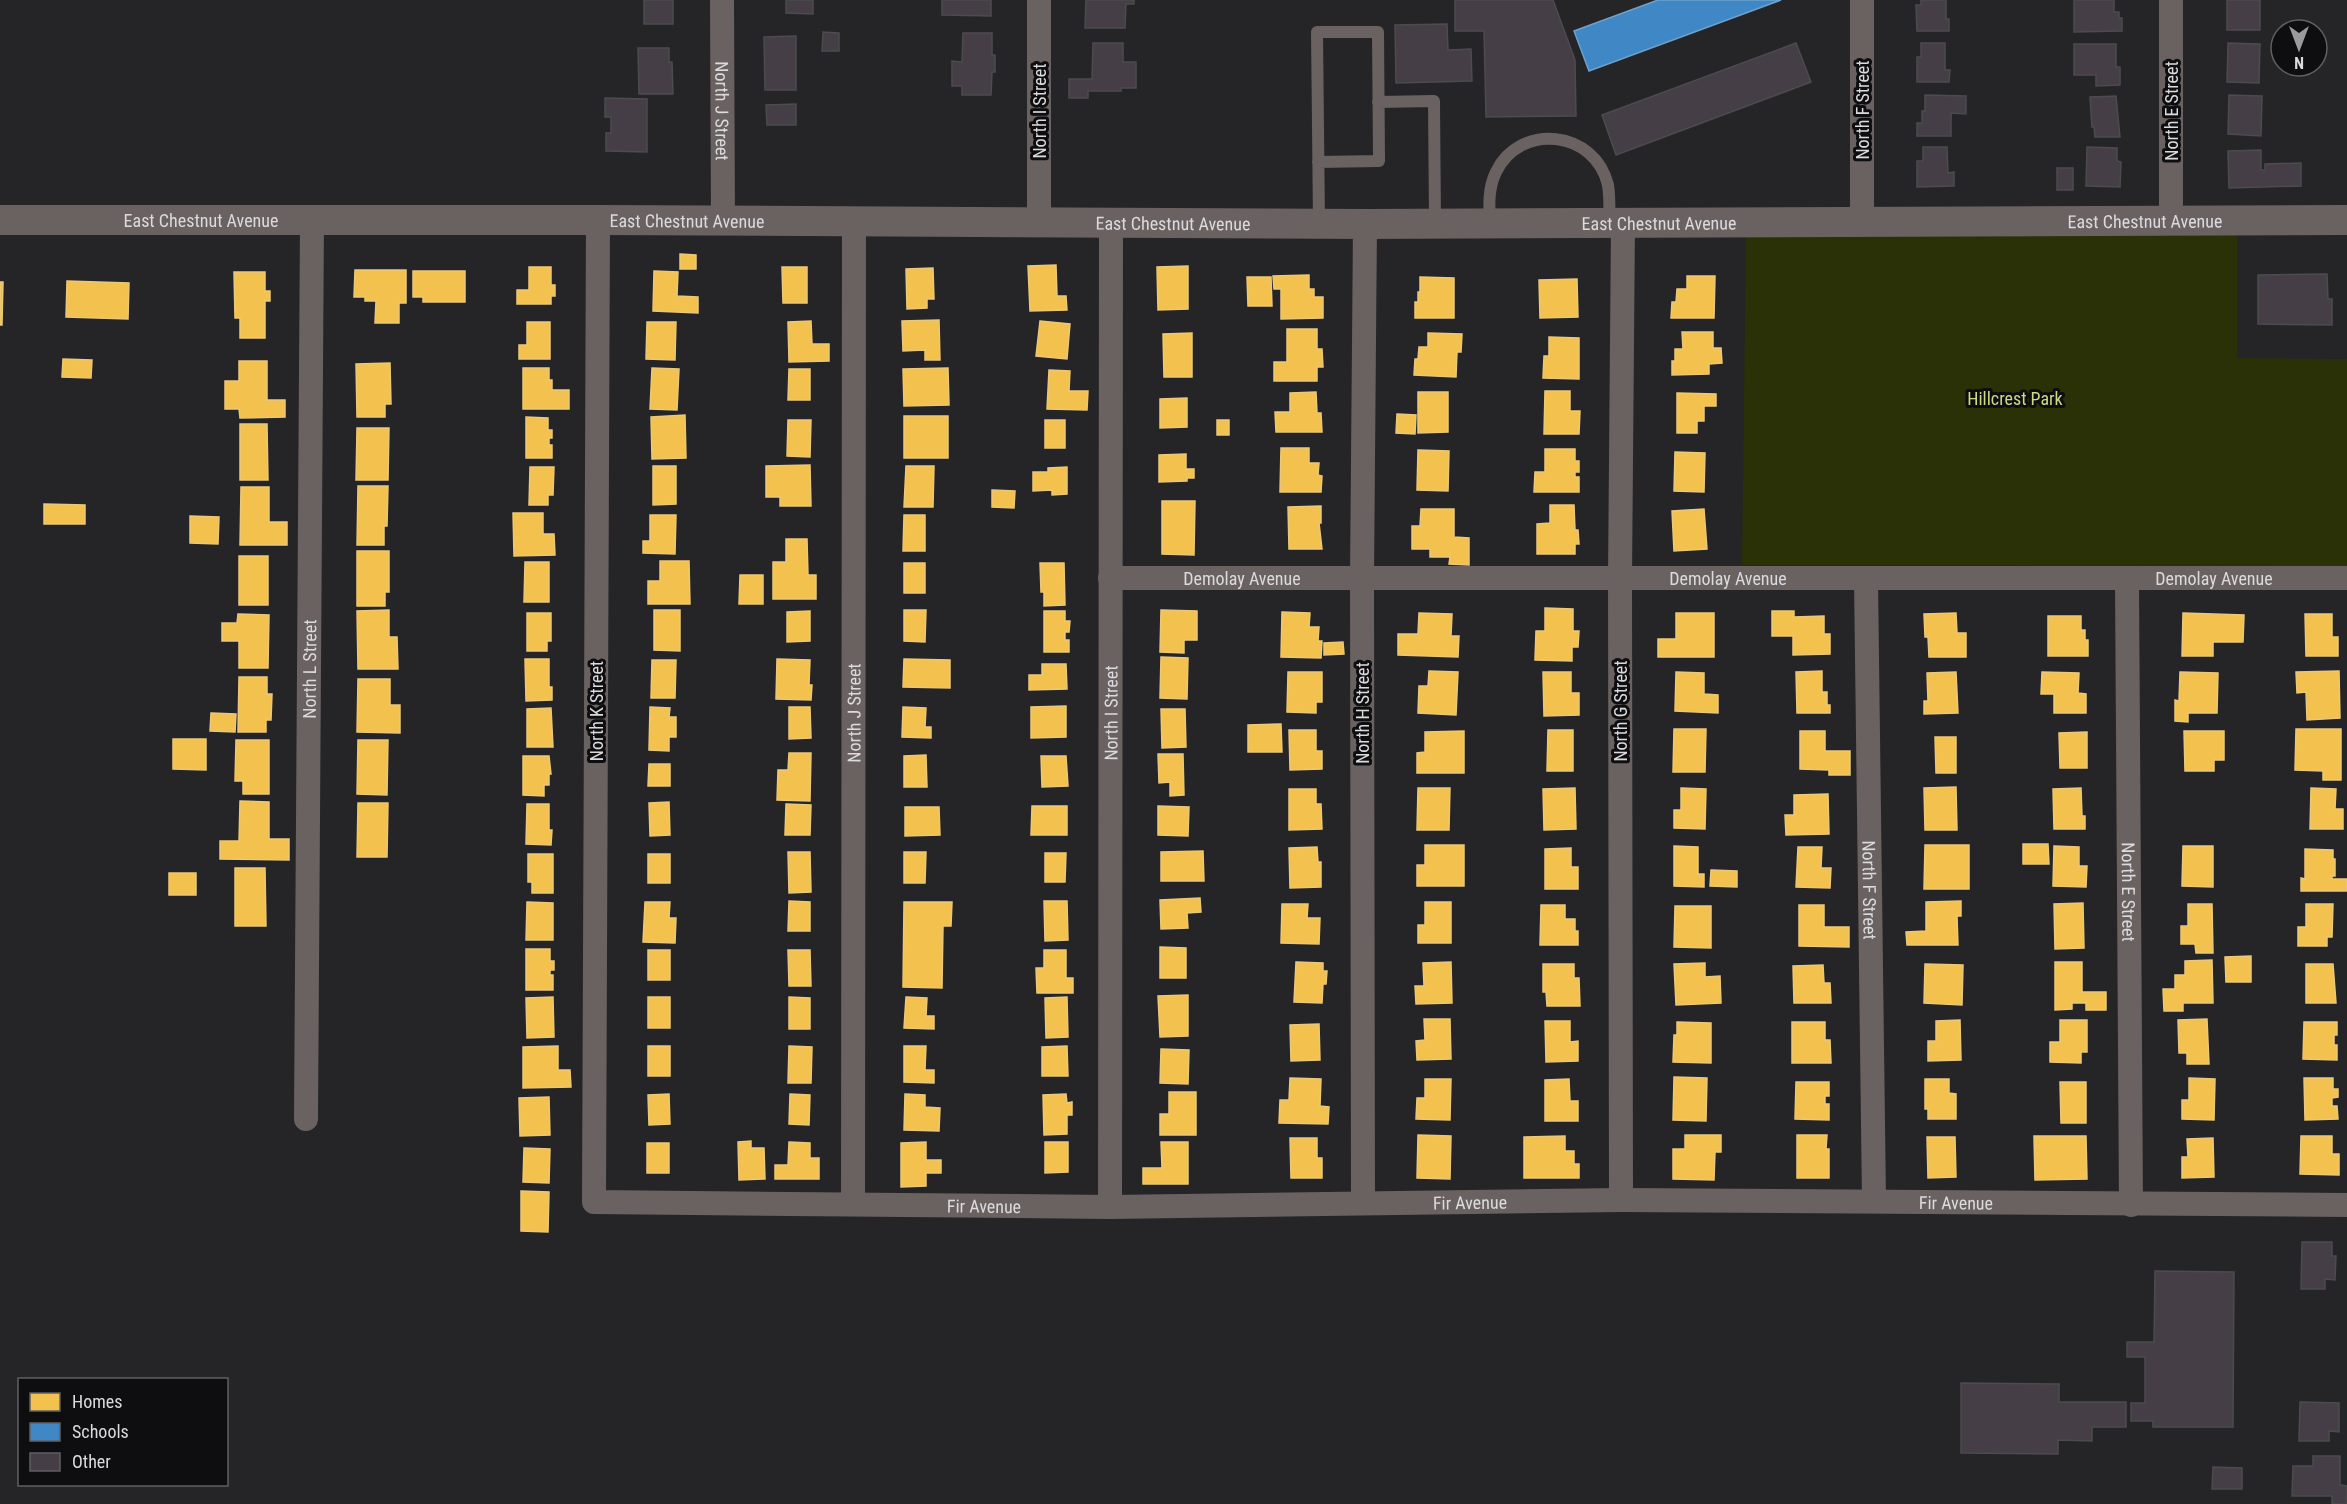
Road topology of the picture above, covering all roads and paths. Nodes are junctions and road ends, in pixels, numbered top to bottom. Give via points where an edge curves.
1 (722, 0) edge
2 (1039, 0) edge
3 (1862, 0) edge
4 (2171, 0) edge
5 (1378, 102) junction
6 (1318, 162) junction
7 (0, 220) edge
8 (312, 220) junction
9 (598, 220) junction
10 (1862, 220) junction
11 (2347, 220) edge
12 (723, 221) junction
13 (854, 221) junction
14 (1111, 221) junction
15 (1039, 222) junction
16 (1616, 222) junction
17 (2171, 222) junction
18 (1490, 223) junction
19 (1319, 224) junction
20 (1365, 224) junction
21 (1435, 224) junction
22 (1110, 578) junction
23 (2347, 578) edge
24 (1362, 579) junction
25 (1620, 579) junction
26 (1866, 579) junction
27 (2127, 579) junction
28 (306, 1119) dead end
29 (1621, 1200) junction
30 (1874, 1201) junction
31 (594, 1202) joint
32 (853, 1203) junction
33 (1363, 1203) junction
34 (2131, 1205) junction
35 (2347, 1205) edge
36 (1110, 1207) junction

1 - 12 street, North J Street
2 - 15 street, North I Street
3 - 10 street, North F Street
4 - 17 street, North E Street
5 - 6 lane via 1379,161
5 - 6 lane via 1378,32 1317,32
5 - 21 lane via 1434,101
6 - 19 lane
7 - 8 street, East Chestnut Avenue
8 - 9 street, East Chestnut Avenue
8 - 28 street, North L Street
9 - 12 street, East Chestnut Avenue
9 - 31 street, North K Street
10 - 16 street, East Chestnut Avenue
10 - 17 street, East Chestnut Avenue
11 - 17 street, East Chestnut Avenue
12 - 13 street, East Chestnut Avenue
13 - 15 street, East Chestnut Avenue
13 - 32 street, North J Street
14 - 15 street, East Chestnut Avenue
14 - 19 street, East Chestnut Avenue
14 - 22 street, North I Street
16 - 18 street, East Chestnut Avenue
16 - 18 lane via 1608,185 1596,161 1565,140 1549,138 1518,147 1504,159 1491,188
16 - 25 street, North G Street
18 - 21 street, East Chestnut Avenue
19 - 20 street, East Chestnut Avenue
20 - 21 street, East Chestnut Avenue
20 - 24 street, North H Street
22 - 24 street, Demolay Avenue
22 - 36 street, North I Street
23 - 27 street, Demolay Avenue
24 - 25 street, Demolay Avenue
24 - 33 street, North H Street
25 - 26 street, Demolay Avenue
25 - 29 street, North G Street
26 - 27 street, Demolay Avenue
26 - 30 street, North F Street
27 - 34 street, North E Street
29 - 30 street, Fir Avenue
29 - 33 street, Fir Avenue
30 - 34 street, Fir Avenue
31 - 32 street, Fir Avenue
32 - 36 street, Fir Avenue
33 - 36 street, Fir Avenue
34 - 35 street, Fir Avenue

